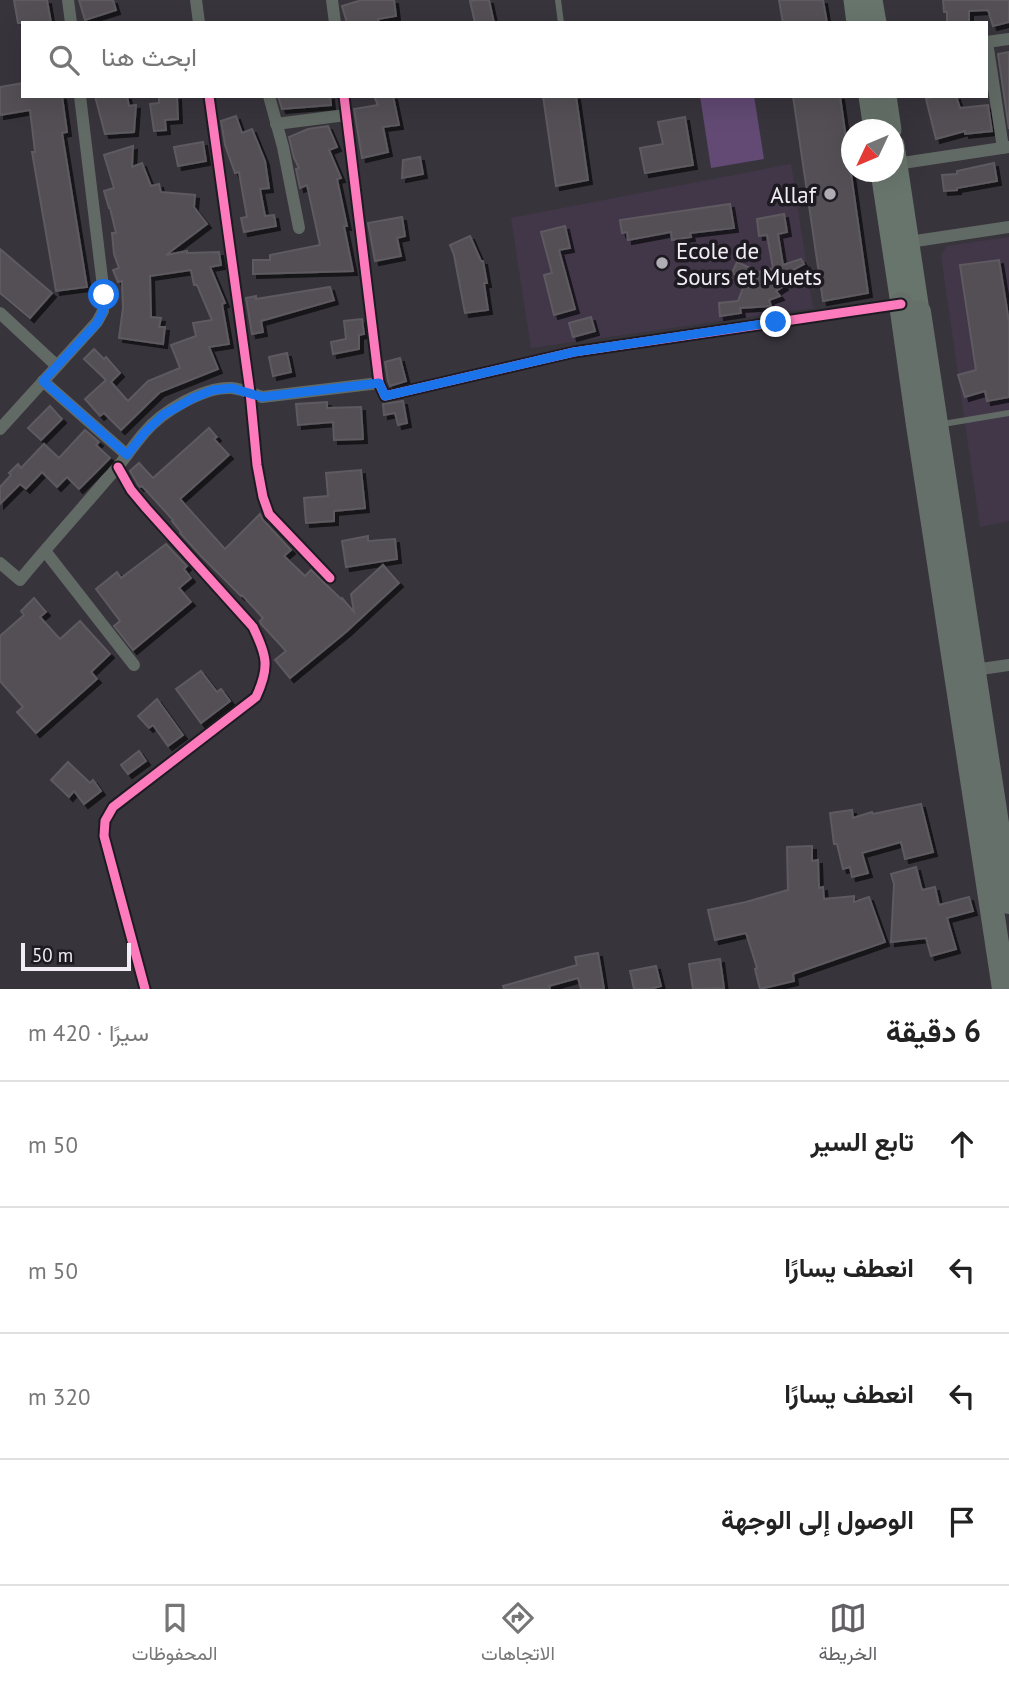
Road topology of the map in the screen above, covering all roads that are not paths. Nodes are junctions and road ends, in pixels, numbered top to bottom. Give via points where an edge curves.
1 (68, 0) edge
2 (196, 0) edge
3 (332, 0) edge
4 (558, 0) edge
5 (854, 0) edge
6 (872, 0) edge
7 (71, 21) edge
8 (199, 21) edge
9 (335, 21) edge
10 (561, 21) edge
11 (858, 21) edge
12 (876, 21) edge
13 (1009, 39) edge
14 (988, 42) edge
15 (988, 48) edge
16 (80, 98) edge
17 (209, 98) edge
18 (270, 98) edge
19 (344, 98) edge
20 (869, 98) edge
21 (886, 98) edge
22 (346, 115) junction
23 (872, 119) edge
24 (889, 119) edge
25 (276, 124) junction
26 (1006, 147) edge
27 (904, 158) edge
28 (893, 182) edge
29 (895, 182) edge
30 (1009, 227) edge
31 (299, 228) dead end
32 (909, 242) junction
33 (910, 304) junction
34 (0, 313) edge
35 (57, 366) junction
36 (43, 381) junction
37 (379, 383) junction
38 (250, 392) junction
39 (1009, 413) edge
40 (937, 425) junction
41 (0, 429) edge
42 (127, 455) junction
43 (118, 467) junction
44 (45, 551) junction
45 (0, 563) edge
46 (330, 579) dead end
47 (134, 665) dead end
48 (1009, 665) edge
49 (974, 670) junction
50 (1009, 902) edge
51 (145, 989) edge
52 (1004, 989) edge

1 - 7 street
2 - 8 street
3 - 9 street
4 - 10 lane
5 - 11 main road
6 - 12 main road
13 - 14 street
15 - 26 street
16 - 35 street via 103,311
17 - 38 street
18 - 25 street
19 - 22 street
20 - 23 main road
21 - 24 main road
22 - 25 street
22 - 37 street
25 - 31 street
26 - 27 street
28 - 33 main road
29 - 32 main road
30 - 32 street
32 - 33 main road
33 - 37 street via 574,352 385,396
33 - 40 highway
33 - 52 highway via 924,466
34 - 35 street
35 - 36 street
36 - 41 street
36 - 42 street
37 - 38 street via 262,397
38 - 42 street via 213,390 193,398 163,415
38 - 46 street via 257,465 269,514
39 - 40 lane
40 - 49 highway
42 - 43 street
43 - 44 street
43 - 51 street via 131,491 253,627 265,651 264,679 256,697 113,807 105,821 104,836
44 - 45 street via 20,580
44 - 47 street
48 - 49 street
49 - 50 highway

